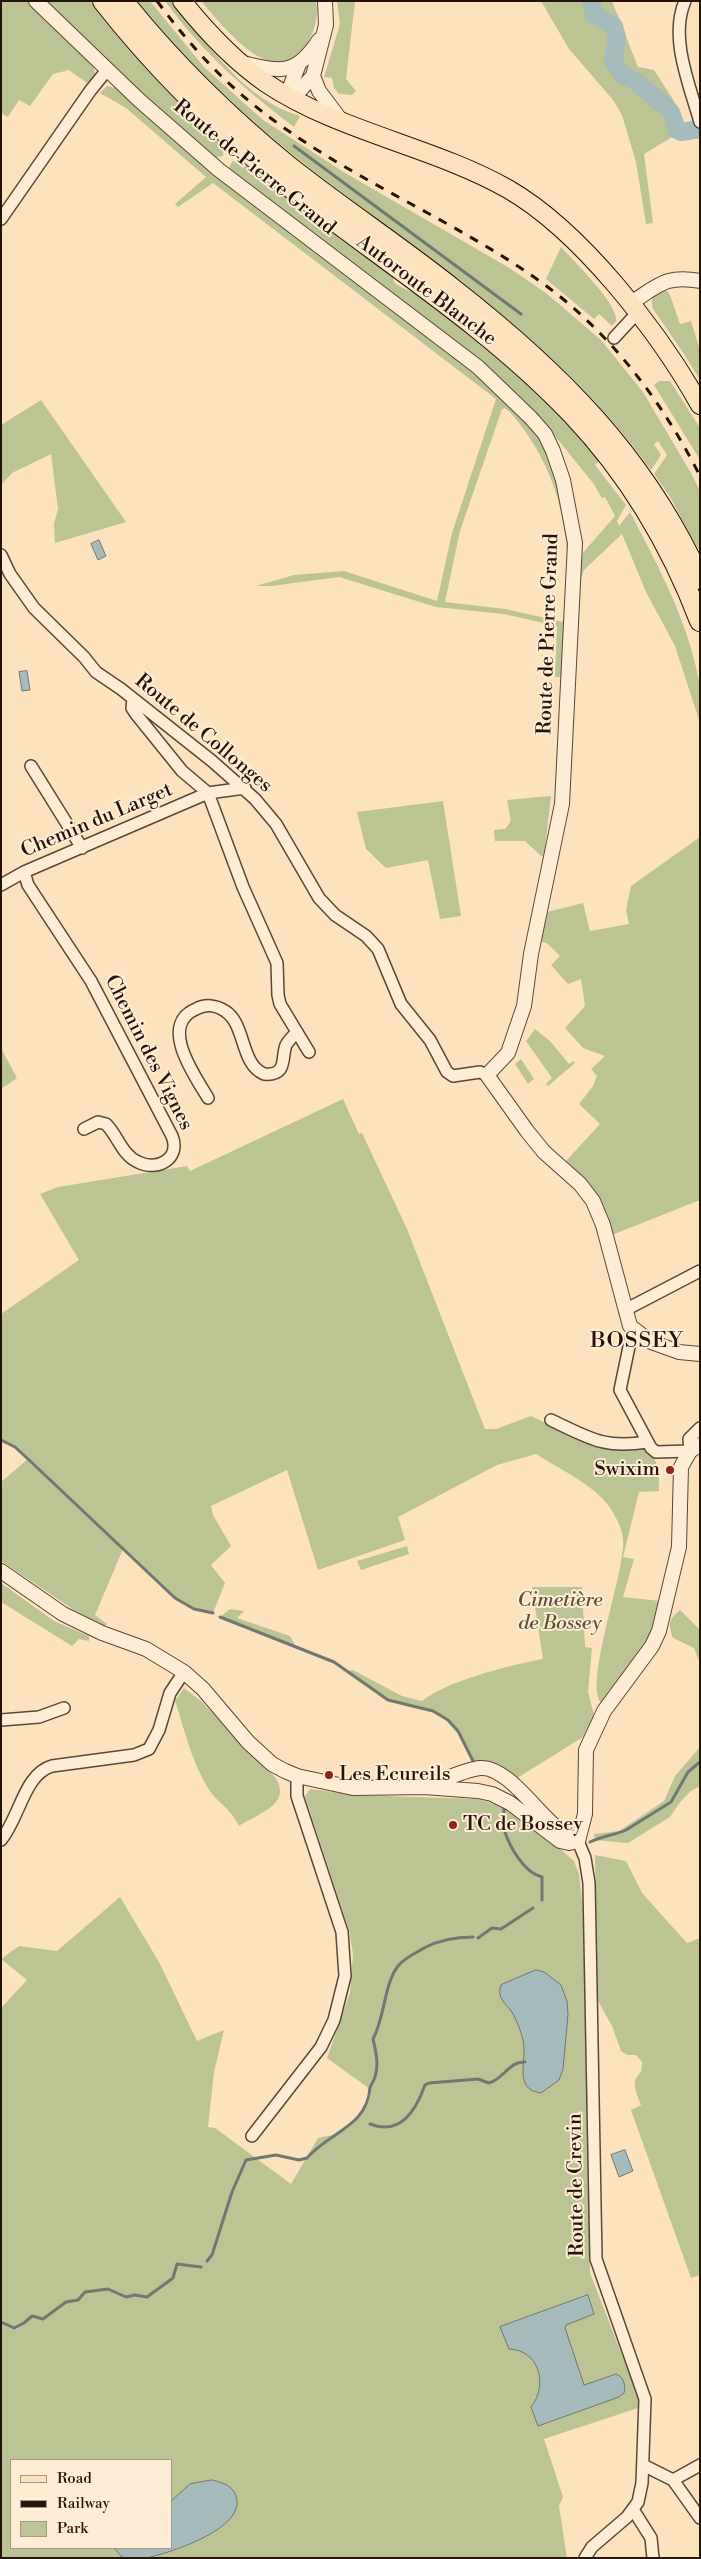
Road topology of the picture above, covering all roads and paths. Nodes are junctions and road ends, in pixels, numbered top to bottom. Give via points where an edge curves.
1 (36, 1) edge
2 (103, 1) edge
3 (123, 1) edge
4 (182, 1) edge
5 (325, 1) edge
6 (684, 1) edge
7 (324, 32) junction
8 (241, 63) junction
9 (299, 64) junction
10 (107, 70) junction
11 (313, 76) junction
12 (290, 96) junction
13 (340, 119) junction
14 (700, 122) edge
15 (1, 219) edge
16 (700, 281) edge
17 (633, 309) junction
18 (614, 338) dead end
19 (700, 405) edge
20 (1, 555) edge
21 (700, 579) edge
22 (700, 621) edge
23 (134, 699) junction
24 (30, 766) dead end
25 (245, 788) junction
26 (208, 793) junction
27 (82, 848) junction
28 (24, 872) junction
29 (1, 885) edge
30 (297, 1032) junction
31 (309, 1052) dead end
32 (487, 1075) junction
33 (208, 1098) dead end
34 (84, 1129) dead end
35 (700, 1271) edge
36 (624, 1310) junction
37 (635, 1331) junction
38 (700, 1354) edge
39 (551, 1420) dead end
40 (700, 1428) edge
41 (647, 1442) junction
42 (695, 1448) edge
43 (1, 1572) edge
44 (184, 1672) junction
45 (64, 1708) dead end
46 (1, 1720) edge
47 (297, 1776) junction
48 (424, 1788) junction
49 (5, 1826) edge
50 (1, 1840) edge
51 (578, 1842) junction
52 (252, 2136) dead end
53 (700, 2464) edge
54 (643, 2465) junction
55 (673, 2480) junction
56 (634, 2511) junction
57 (700, 2518) edge
58 (584, 2558) edge
59 (652, 2558) edge

1 - 10 street, Route de Pierre Grand
2 - 22 highway, Autoroute Blanche via 152,60 226,134 321,211 490,338 572,415 612,461 648,515 677,568
3 - 21 highway, Autoroute Blanche via 162,49 237,122 296,171 493,320 576,396 637,468 667,515
4 - 8 main road
5 - 7 street
6 - 14 street via 680,41
7 - 9 street
7 - 11 street
8 - 9 street via 277,70
8 - 12 main road via 267,84
9 - 12 street
10 - 15 street
10 - 32 street, Route de Pierre Grand via 219,170 478,367 539,426 556,458 574,543 562,804 531,954 524,1006 508,1052
11 - 12 street
11 - 13 street via 322,96
12 - 13 main road
13 - 17 main road via 465,169 525,200 574,241
16 - 17 street via 677,278 658,283
17 - 18 street
17 - 19 main road via 672,360
20 - 23 street, Route de Collonges via 21,591 42,617 96,672
23 - 25 street, Route de Collonges
23 - 26 street, Chemin du Larget via 132,708 136,714 182,771
24 - 27 street
25 - 26 street, Chemin du Larget
25 - 32 street, Route de Collonges via 276,824 324,904 378,949 401,1004 430,1040 449,1074 480,1072
26 - 27 street, Chemin du Larget
26 - 30 street via 243,887 277,963 280,1004
27 - 28 street, Chemin du Larget
28 - 29 street, Chemin du Larget
28 - 34 street, Chemin des Vignes via 28,885 94,988 172,1136 175,1148 171,1158 164,1163 146,1165 127,1154 104,1123 98,1122
30 - 31 street
30 - 33 street via 286,1046 285,1061 280,1069 264,1074 254,1066 226,1012 208,1006 192,1010 181,1024 179,1042
32 - 36 street via 526,1131 580,1184 593,1202 603,1225
35 - 36 street
36 - 37 street
37 - 38 street via 651,1342 679,1352
37 - 41 street via 620,1390
39 - 41 street via 602,1443
40 - 42 street via 689,1440
41 - 42 street via 656,1452
42 - 51 street via 682,1467 678,1547 663,1619 652,1646 604,1711 590,1740 585,1758 585,1814
43 - 44 street via 63,1614 146,1649
44 - 47 street via 203,1689 248,1742 272,1764
44 - 49 street via 170,1693 157,1735 149,1749 134,1755 44,1769 32,1778
45 - 46 street via 39,1716
47 - 48 street via 353,1788
47 - 52 street via 297,1796 342,1932 345,1976 334,2020 321,2047
48 - 51 street via 492,1794 510,1803 560,1841
48 - 51 street via 480,1768 493,1771 506,1779 564,1834
49 - 50 street
51 - 54 street, Route de Crevin via 585,1858 589,1883 596,2259 644,2391
53 - 55 street
54 - 55 street
54 - 56 street, Route de Crevin via 641,2494
55 - 57 street
56 - 58 street via 592,2547
56 - 59 street via 651,2538

